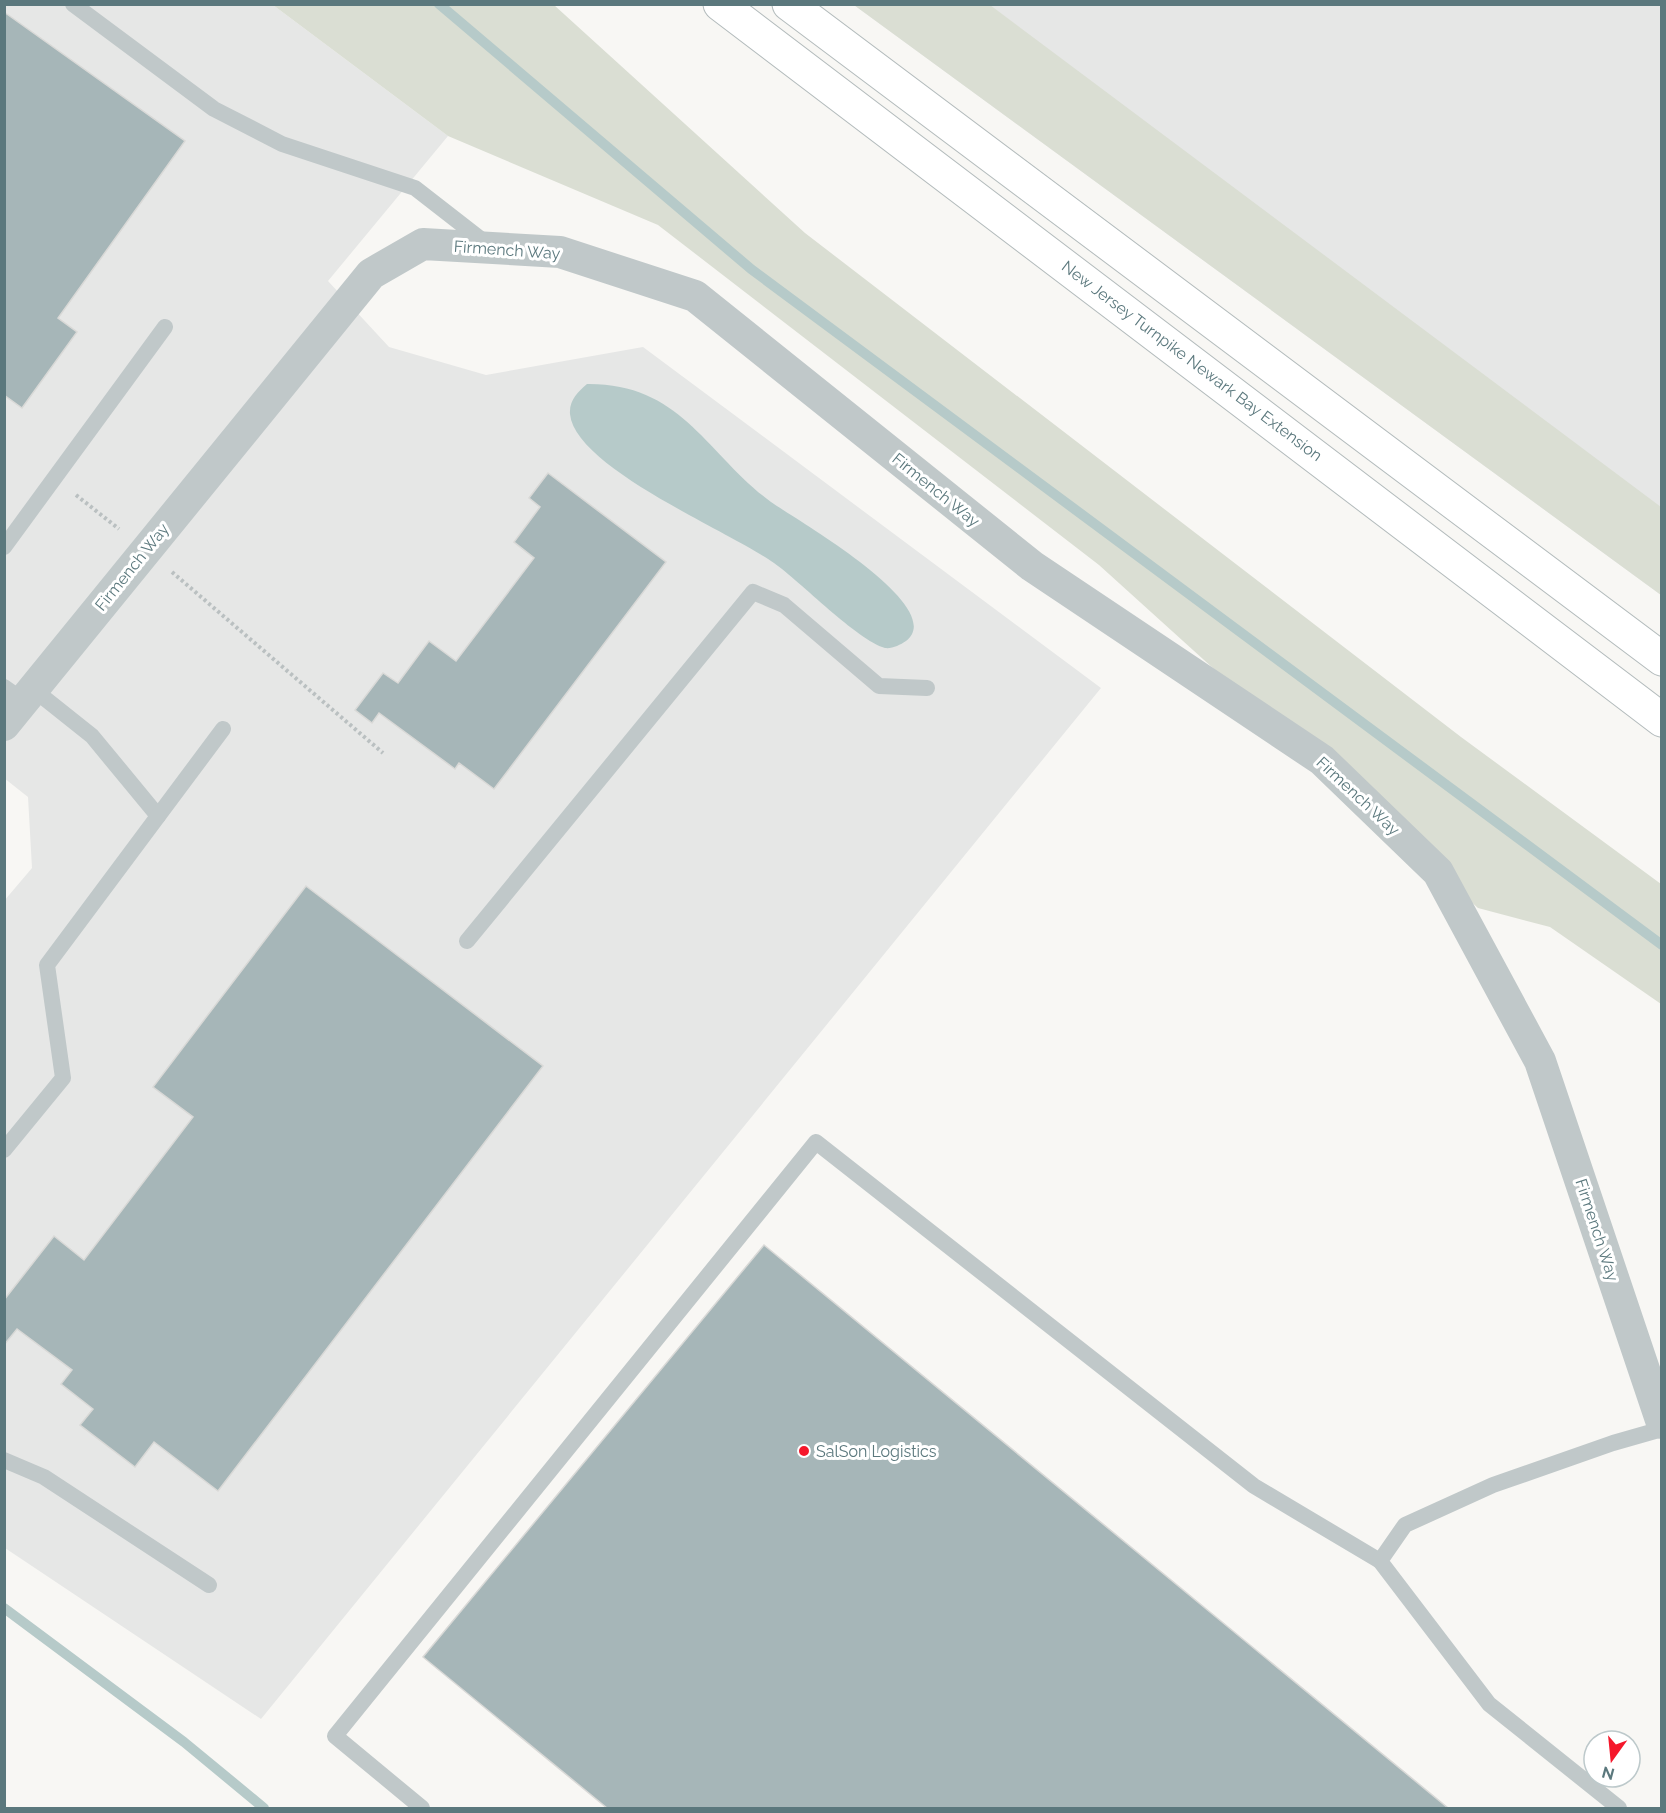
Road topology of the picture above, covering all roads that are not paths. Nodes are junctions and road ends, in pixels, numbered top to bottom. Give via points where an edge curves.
1 (73, 4) edge
2 (720, 4) edge
3 (789, 4) edge
4 (493, 248) junction
5 (165, 327) dead end
6 (4, 547) edge
7 (1662, 659) edge
8 (927, 688) dead end
9 (16, 700) edge
10 (1662, 720) edge
11 (223, 729) dead end
12 (158, 816) junction
13 (467, 941) dead end
14 (4, 1150) edge
15 (1650, 1359) edge
16 (1662, 1423) edge
17 (1662, 1429) edge
18 (4, 1461) edge
19 (1380, 1561) junction
20 (209, 1585) dead end
21 (422, 1809) edge
22 (1618, 1809) edge

1 - 4 lane via 214,109 282,144 415,188
2 - 10 highway, New Jersey Turnpike Newark Bay Extension
3 - 7 highway
4 - 9 street, Firmench Way via 423,244 371,274 146,550
4 - 15 street, Firmench Way via 560,252 695,296 1032,566 1322,760 1438,872 1540,1061
5 - 6 lane
8 - 13 lane via 879,686 784,605 753,592
9 - 12 lane via 92,736
11 - 12 lane
12 - 14 lane via 47,965 63,1078
15 - 16 street, Firmench Way
17 - 19 lane via 1493,1485 1405,1525
18 - 20 lane via 44,1477
19 - 21 lane via 1254,1486 816,1142 335,1736
19 - 22 lane via 1488,1704

